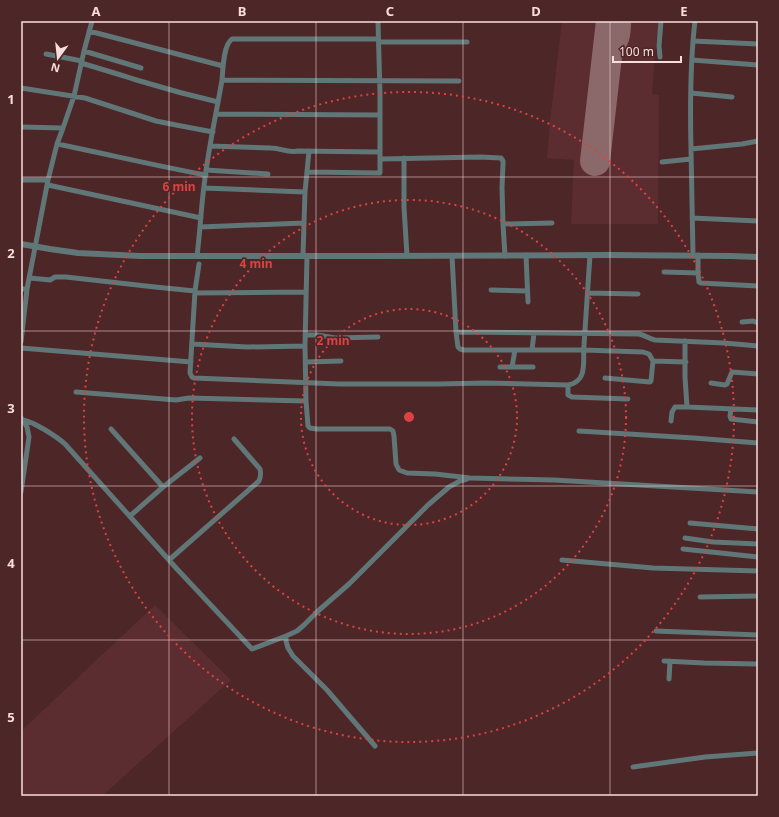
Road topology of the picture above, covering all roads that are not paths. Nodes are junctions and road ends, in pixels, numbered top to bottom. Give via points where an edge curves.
1 (91, 21) edge
2 (378, 21) edge
3 (661, 21) edge
4 (695, 21) edge
5 (89, 31) junction
6 (693, 41) junction
7 (381, 42) junction
8 (467, 42) dead end
9 (758, 44) edge
10 (84, 51) junction
11 (46, 54) dead end
12 (660, 58) dead end
13 (692, 60) junction
14 (81, 62) junction
15 (758, 65) edge
16 (223, 66) junction
17 (140, 68) dead end
18 (222, 80) junction
19 (380, 80) junction
20 (459, 81) dead end
21 (21, 88) edge
22 (691, 93) junction
23 (74, 96) junction
24 (732, 97) dead end
25 (218, 102) junction
26 (216, 114) junction
27 (380, 115) junction
28 (21, 127) edge
29 (63, 128) junction
30 (213, 132) junction
31 (758, 141) edge
32 (57, 144) junction
33 (210, 146) junction
34 (691, 149) junction
35 (309, 151) junction
36 (380, 152) junction
37 (404, 158) junction
38 (384, 159) junction
39 (691, 159) junction
40 (662, 162) dead end
41 (308, 172) junction
42 (206, 173) junction
43 (268, 174) dead end
44 (21, 180) edge
45 (48, 183) junction
46 (204, 188) junction
47 (305, 192) junction
48 (201, 218) junction
49 (692, 218) junction
50 (758, 221) edge
51 (304, 223) junction
52 (552, 223) dead end
53 (503, 224) junction
54 (200, 227) junction
55 (21, 244) edge
56 (36, 247) junction
57 (305, 255) junction
58 (526, 255) junction
59 (590, 255) junction
60 (696, 255) junction
61 (407, 256) junction
62 (452, 256) junction
63 (504, 256) junction
64 (758, 257) edge
65 (199, 260) junction
66 (664, 272) dead end
67 (698, 274) junction
68 (30, 278) junction
69 (758, 286) edge
70 (21, 289) edge
71 (28, 289) junction
72 (491, 290) dead end
73 (527, 291) junction
74 (195, 292) junction
75 (306, 292) junction
76 (588, 293) junction
77 (638, 294) dead end
78 (528, 302) dead end
79 (742, 322) dead end
80 (758, 323) edge
81 (456, 332) junction
82 (534, 332) junction
83 (585, 333) junction
84 (305, 335) junction
85 (378, 337) dead end
86 (685, 341) junction
87 (21, 342) edge
88 (192, 344) junction
89 (305, 346) junction
90 (758, 346) edge
91 (21, 348) edge
92 (515, 350) junction
93 (532, 350) junction
94 (584, 350) junction
95 (341, 361) dead end
96 (653, 361) junction
97 (191, 362) junction
98 (306, 362) junction
99 (686, 362) junction
100 (500, 366) dead end
101 (512, 366) junction
102 (533, 367) dead end
103 (758, 374) edge
104 (605, 378) dead end
105 (306, 382) junction
106 (711, 383) dead end
107 (568, 385) junction
108 (76, 392) dead end
109 (628, 399) dead end
110 (306, 402) junction
111 (688, 407) junction
112 (731, 409) junction
113 (758, 410) edge
114 (22, 419) edge
115 (671, 421) dead end
116 (758, 422) edge
117 (112, 429) dead end
118 (579, 431) dead end
119 (234, 439) dead end
120 (758, 443) edge
121 (200, 458) dead end
122 (470, 478) junction
123 (163, 487) junction
124 (21, 492) edge
125 (758, 492) edge
126 (130, 516) junction
127 (690, 523) dead end
128 (758, 529) edge
129 (685, 538) dead end
130 (758, 544) edge
131 (683, 549) dead end
132 (758, 556) edge
133 (169, 560) junction
134 (562, 560) dead end
135 (758, 571) edge
136 (758, 596) edge
137 (700, 597) dead end
138 (656, 631) dead end
139 (758, 635) edge
140 (286, 636) junction
141 (758, 664) edge
142 (669, 679) dead end
143 (375, 746) dead end
144 (758, 753) edge
145 (633, 767) dead end

1 - 5 street
2 - 7 street
3 - 12 street
4 - 6 street
5 - 10 street
5 - 16 street
6 - 9 street
6 - 13 street
7 - 8 street
7 - 16 street via 232,39 228,42
7 - 19 street
10 - 14 street
10 - 17 street
11 - 14 street
13 - 15 street
13 - 22 street
14 - 23 street
14 - 25 street
16 - 18 street
18 - 19 street
18 - 25 street
19 - 20 street
19 - 27 street
21 - 23 street
22 - 24 street
22 - 34 street
23 - 29 street
23 - 30 street via 156,121
25 - 26 street
26 - 27 street
26 - 30 street
27 - 36 street
28 - 29 street
29 - 32 street
30 - 33 street
31 - 34 street
32 - 42 street via 173,169
32 - 45 street
33 - 35 street via 277,148 289,152
33 - 42 street
34 - 39 street
35 - 36 street
35 - 41 street
36 - 38 street
37 - 38 street
37 - 53 street via 501,158
37 - 61 street
38 - 41 street via 379,173
39 - 40 street
39 - 49 street
41 - 47 street
42 - 43 street
42 - 46 street
44 - 45 street
45 - 48 street
45 - 56 street
46 - 47 street
46 - 48 street
47 - 51 street
48 - 54 street
49 - 50 street
49 - 60 street
51 - 54 street
51 - 57 street
52 - 53 street
53 - 63 street
54 - 65 street
55 - 56 street
56 - 65 street via 78,253
56 - 68 street
57 - 61 street
57 - 65 street
57 - 75 street
58 - 59 street
58 - 63 street
58 - 73 street
59 - 60 street
59 - 76 street
60 - 64 street
60 - 67 street
61 - 62 street
62 - 63 street
62 - 81 street
65 - 74 street
66 - 67 street
67 - 69 street via 701,283
68 - 71 street
68 - 74 street via 50,280 66,276
70 - 71 street
71 - 87 street
72 - 73 street
73 - 78 street
74 - 75 street
74 - 88 street
75 - 84 street
76 - 77 street
76 - 83 street
79 - 80 street
81 - 82 street
81 - 92 street via 458,347 462,350
82 - 83 street
82 - 93 street
83 - 86 street via 642,334 652,339
83 - 94 street
84 - 85 street via 335,338
84 - 89 street
86 - 90 street
86 - 99 street
88 - 89 street via 247,347
88 - 97 street
89 - 98 street
91 - 97 street
92 - 93 street
92 - 101 street
93 - 94 street
94 - 96 street via 643,352 649,354
94 - 107 street via 582,375
95 - 98 street
96 - 99 street
96 - 104 street via 650,382
97 - 105 street via 190,373 194,378
98 - 105 street
99 - 111 street
100 - 101 street
101 - 102 street
103 - 106 street via 732,372 725,385
105 - 107 street
105 - 110 street
107 - 109 street via 568,395 572,397
108 - 110 street via 176,400 189,398
110 - 122 street via 310,428 392,430 396,464 403,472
111 - 112 street
111 - 115 street via 675,407
112 - 113 street
112 - 116 street via 731,419
114 - 124 street via 27,427 29,441
114 - 126 street via 61,440
117 - 123 street
118 - 120 street
119 - 133 street via 260,469 261,478
121 - 123 street
122 - 125 street via 554,480
122 - 140 street via 449,487 428,505 349,584 304,625
123 - 126 street
126 - 133 street
127 - 128 street
129 - 130 street
131 - 132 street
133 - 140 street via 252,649
134 - 135 street via 653,568
136 - 137 street
138 - 139 street
140 - 143 street via 288,648 293,656 327,690
141 - 142 street via 667,661
144 - 145 street

